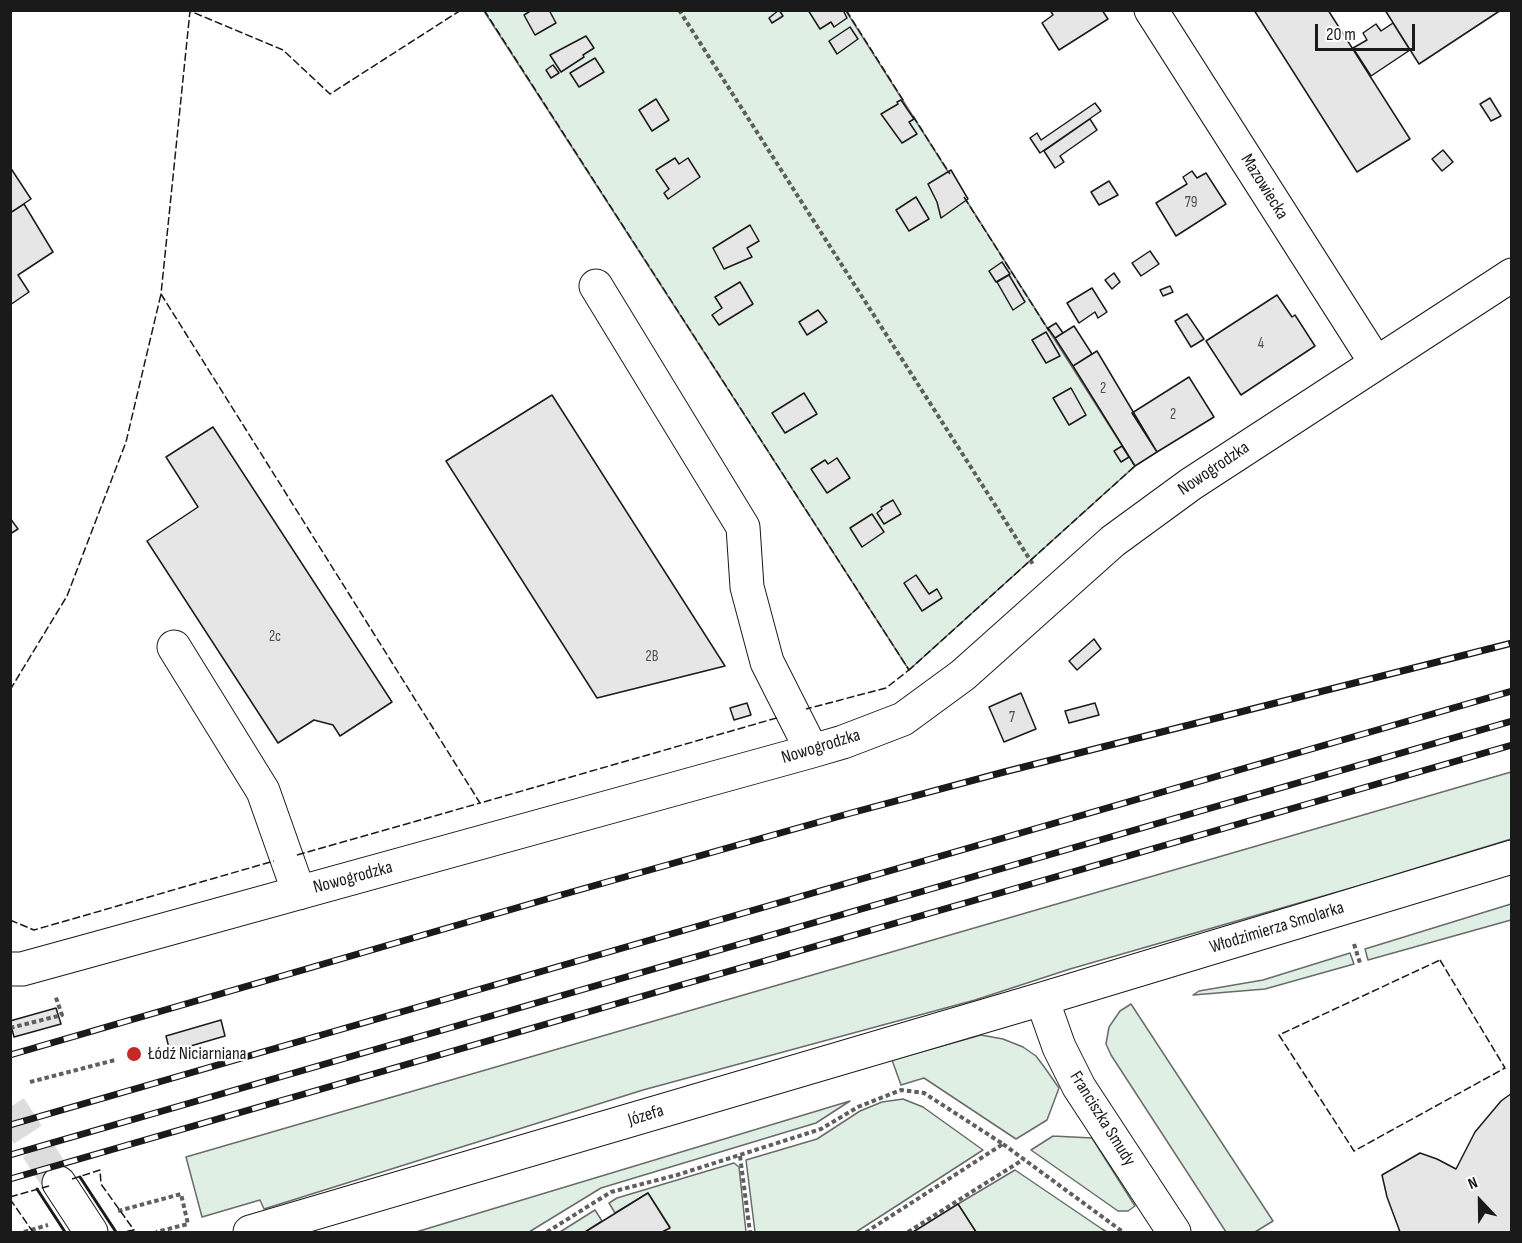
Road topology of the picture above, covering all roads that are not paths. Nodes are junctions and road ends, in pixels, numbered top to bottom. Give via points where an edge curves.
1 (1151, 10) edge
2 (1512, 275) edge
3 (597, 286) dead end
4 (1376, 363) junction
5 (174, 647) dead end
6 (812, 751) junction
7 (1512, 857) edge
8 (299, 893) junction
9 (10, 969) edge
10 (1042, 999) junction
11 (59, 1183) tunnel mouth
12 (102, 1223) edge
13 (250, 1233) edge
14 (1174, 1233) edge

1 - 4 street, Mazowiecka
2 - 4 street, Nowogrodzka
3 - 6 street via 743,527 747,587 767,662
4 - 6 street, Nowogrodzka via 1191,484 1113,541 963,675 903,719
5 - 8 street via 263,791
6 - 8 street, Nowogrodzka
7 - 10 street, Włodzimierza Smolarka
8 - 9 street, Nowogrodzka via 22,969
10 - 13 street, Józefa
10 - 14 street, Franciszka Smudy via 1079,1087
11 - 12 street

